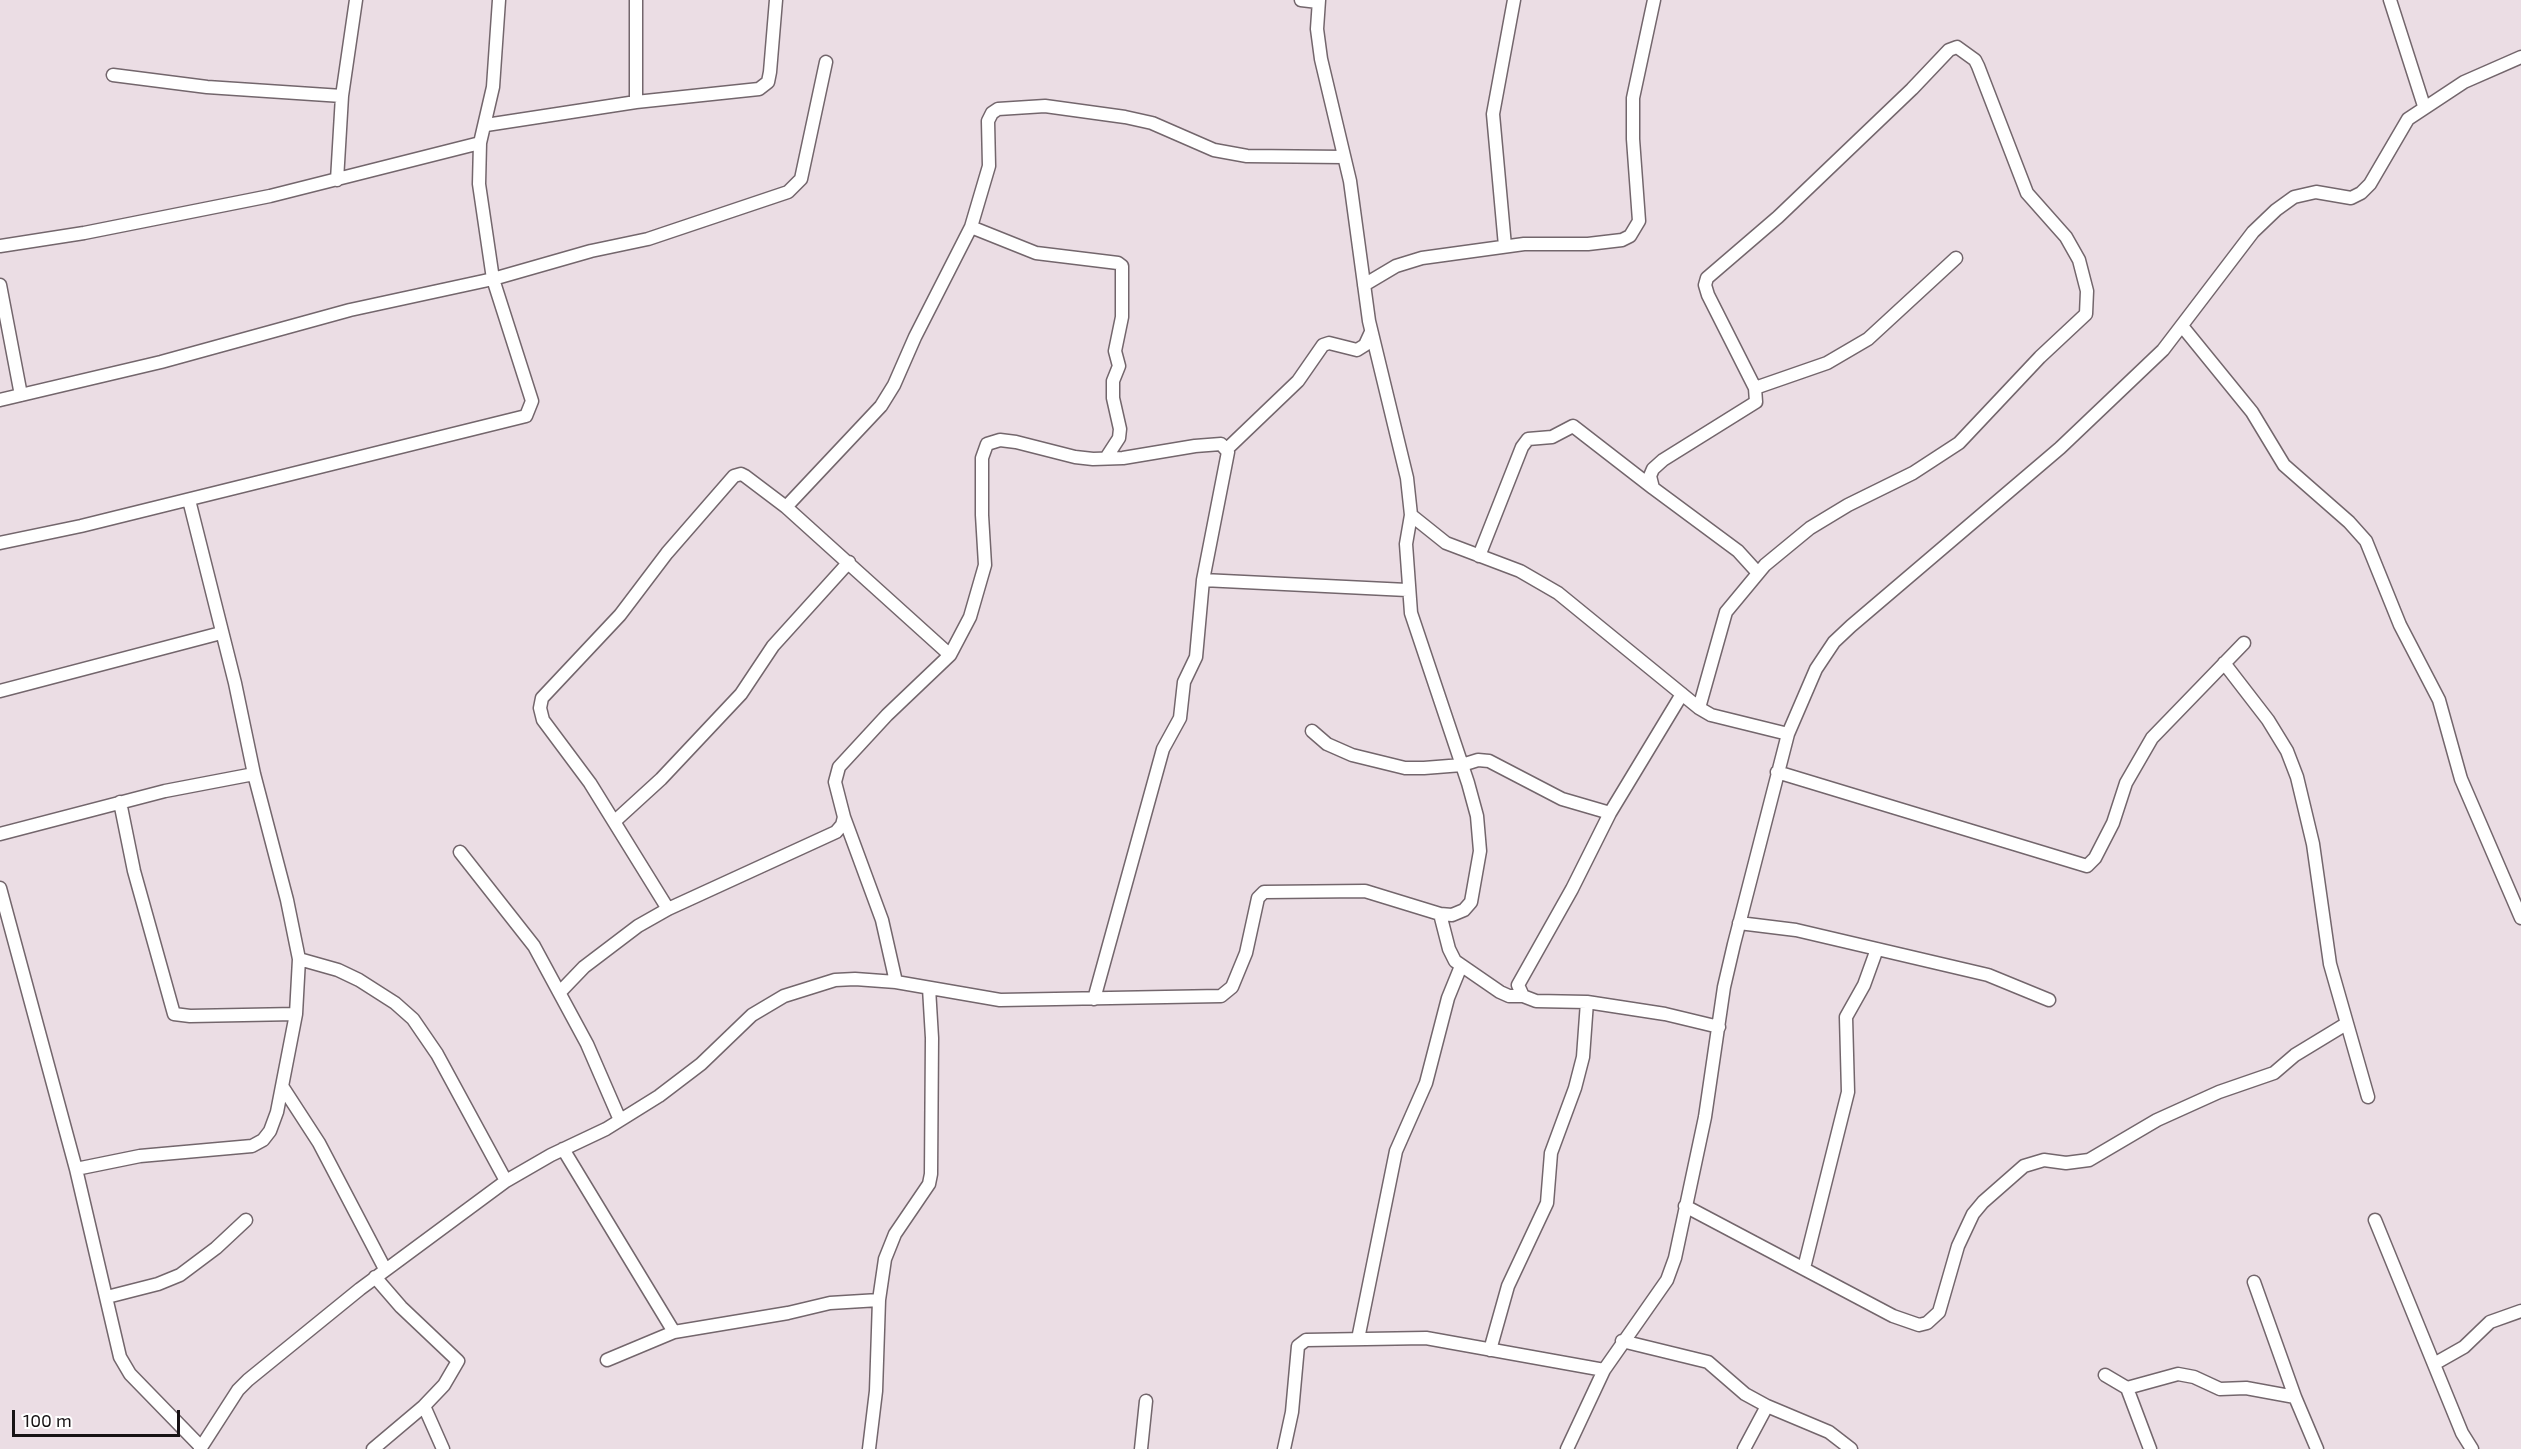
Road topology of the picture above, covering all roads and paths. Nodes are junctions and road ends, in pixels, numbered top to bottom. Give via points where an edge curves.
1 (356, 0) edge
2 (500, 0) edge
3 (636, 0) edge
4 (776, 0) edge
5 (1300, 0) edge
6 (1514, 0) edge
7 (1654, 0) edge
8 (2390, 0) edge
9 (1318, 1) edge
10 (2521, 57) edge
11 (826, 62) dead end
12 (113, 75) dead end
13 (342, 96) junction
14 (636, 102) junction
15 (2424, 106) junction
16 (486, 125) junction
17 (480, 143) junction
18 (1344, 157) junction
19 (337, 180) junction
20 (971, 227) junction
21 (0, 246) edge
22 (1504, 246) junction
23 (1956, 258) dead end
24 (493, 279) junction
25 (0, 285) edge
26 (1364, 285) junction
27 (2182, 326) junction
28 (1371, 332) junction
29 (1755, 388) junction
30 (21, 395) junction
31 (0, 400) edge
32 (1228, 448) junction
33 (1106, 458) junction
34 (1653, 488) junction
35 (189, 500) junction
36 (786, 507) junction
37 (1411, 515) junction
38 (0, 543) edge
39 (1479, 556) junction
40 (849, 562) junction
41 (1758, 573) junction
42 (1203, 580) junction
43 (1407, 590) junction
44 (222, 633) junction
45 (2244, 643) dead end
46 (950, 655) junction
47 (2224, 663) junction
48 (0, 691) edge
49 (1682, 694) junction
50 (1699, 708) junction
51 (1312, 731) dead end
52 (1788, 734) junction
53 (1462, 765) junction
54 (1778, 772) junction
55 (254, 774) junction
56 (120, 802) junction
57 (1610, 813) junction
58 (844, 817) junction
59 (615, 821) junction
60 (0, 834) edge
61 (460, 852) dead end
62 (0, 888) edge
63 (668, 909) junction
64 (1440, 914) junction
65 (2521, 918) edge
66 (1739, 923) junction
67 (1876, 949) junction
68 (299, 959) junction
69 (1461, 966) junction
70 (896, 982) junction
71 (928, 988) junction
72 (560, 992) junction
73 (1522, 996) junction
74 (1094, 999) junction
75 (2049, 1000) dead end
76 (1587, 1002) junction
77 (296, 1014) junction
78 (2346, 1024) junction
79 (1719, 1028) junction
80 (282, 1086) junction
81 (2368, 1097) dead end
82 (620, 1120) junction
83 (563, 1149) junction
84 (76, 1169) junction
85 (506, 1181) junction
86 (1685, 1206) junction
87 (246, 1220) dead end
88 (2375, 1220) dead end
89 (1804, 1268) junction
90 (386, 1269) junction
91 (375, 1277) junction
92 (2254, 1282) dead end
93 (107, 1297) junction
94 (879, 1300) junction
95 (2521, 1311) edge
96 (674, 1332) junction
97 (1358, 1339) junction
98 (1622, 1341) junction
99 (1490, 1350) junction
100 (607, 1360) dead end
101 (2433, 1364) junction
102 (1604, 1370) junction
103 (2105, 1375) dead end
104 (2127, 1389) junction
105 (2295, 1397) junction
106 (1146, 1401) dead end
107 (424, 1406) junction
108 (1767, 1406) junction
109 (2468, 1447) edge
110 (200, 1448) edge
111 (373, 1449) edge
112 (443, 1449) edge
113 (869, 1449) edge
114 (1141, 1449) edge
115 (1284, 1449) edge
116 (1567, 1449) edge
117 (1744, 1449) edge
118 (1851, 1449) edge
119 (2150, 1449) edge
120 (2317, 1449) edge

1 - 13 street
2 - 16 street
3 - 14 street
4 - 14 street via 770,72 764,86
5 - 9 street
6 - 22 street via 1493,114
7 - 22 street via 1633,98 1640,202 1635,229 1622,240
8 - 15 street
9 - 18 street via 1321,59
10 - 15 street
11 - 24 street via 805,167 796,187 660,235
12 - 13 street via 207,87
13 - 19 street
14 - 16 street
15 - 27 street via 2408,119 2361,193 2351,198 2316,192 2294,197 2276,210 2253,232
16 - 17 street
17 - 19 street
17 - 24 street via 479,184
18 - 20 street via 1247,156 1214,150 1152,123 1125,117 1045,106 998,109 988,121 989,166
18 - 26 street
19 - 21 street via 84,233
20 - 33 street via 1036,253 1122,266 1122,317 1115,351 1119,366 1113,381 1120,429 1119,438
20 - 36 street via 888,395
22 - 26 street via 1422,258 1396,266
23 - 29 street via 1868,339 1827,363
24 - 30 street via 350,310 161,362
24 - 35 street via 532,401 530,411 522,419
25 - 30 street
26 - 28 street
27 - 52 street via 2163,350 2060,448 1834,642 1815,669
27 - 65 street via 2252,412 2284,465 2366,541 2400,625 2439,700 2461,779
28 - 32 street via 1365,345 1357,350 1323,345 1298,381
28 - 37 street via 1403,457
29 - 34 street via 1756,402 1653,469
29 - 41 street via 1707,295 1707,278 1778,217 1957,46 1978,66 2027,193 2066,237 2079,260 2087,291 2086,314 1959,443 1913,473 1810,528
30 - 31 street
32 - 33 street via 1221,444 1195,446
32 - 42 street
33 - 46 street via 1075,457 1000,440 987,444 982,458 985,566 970,616
34 - 39 street via 1573,426 1552,437 1528,439
34 - 41 street via 1738,551
35 - 38 street
35 - 44 street
36 - 40 street
36 - 59 street via 745,476 734,476 620,615 542,698 543,720
37 - 39 street via 1433,536
37 - 43 street via 1406,544
39 - 49 street via 1521,571 1558,593
40 - 46 street via 894,608
40 - 59 street via 773,646 741,694 661,779
41 - 50 street via 1726,612
42 - 43 street
42 - 74 street via 1196,657 1184,682 1180,718 1163,749
43 - 53 street via 1419,639
44 - 48 street
44 - 55 street
45 - 47 street
46 - 58 street via 839,767 835,782
47 - 54 street via 2152,738 2127,783 2113,824 2087,866
47 - 78 street via 2268,720 2297,777 2313,844 2330,964
49 - 50 street
49 - 57 street
50 - 52 street via 1711,715
51 - 53 street via 1327,744 1376,763 1424,768
52 - 54 street
53 - 57 street via 1489,761 1562,799
53 - 64 street via 1477,816 1480,851 1472,902 1452,915
54 - 66 street
55 - 56 street
55 - 68 street
56 - 60 street
56 - 77 street via 134,871 174,1014
57 - 73 street via 1518,983
58 - 63 street via 836,832
58 - 70 street via 882,920
59 - 63 street
61 - 72 street via 526,934
62 - 84 street
63 - 72 street via 616,941
64 - 69 street via 1449,949
64 - 74 street via 1365,891 1264,892 1258,898 1246,953 1227,993
66 - 67 street via 1796,930
66 - 79 street
67 - 75 street via 1988,975
67 - 89 street via 1864,985 1846,1017 1848,1092
68 - 77 street
68 - 85 street via 359,980 413,1019 437,1054
69 - 73 street via 1500,992
69 - 97 street via 1448,998 1426,1083 1396,1151
70 - 71 street
70 - 82 street via 835,980 784,996 752,1015 701,1064
71 - 74 street via 1000,1000
71 - 94 street via 932,1038 931,1174 929,1184 888,1250
72 - 82 street
73 - 76 street via 1552,1003
76 - 79 street via 1665,1014
76 - 99 street via 1583,1057 1551,1153 1547,1203 1508,1286
77 - 80 street
78 - 81 street
78 - 89 street via 2295,1055 2274,1073 2157,1120 2089,1161 2044,1160 2024,1166 1973,1214 1958,1246 1939,1312 1927,1323 1919,1325 1893,1317
79 - 86 street
80 - 84 street via 270,1131 252,1146 150,1155
80 - 90 street via 319,1143
82 - 83 street
83 - 85 street
83 - 96 street
84 - 93 street
85 - 90 street
86 - 89 street
86 - 98 street via 1667,1280
87 - 93 street via 180,1275
88 - 101 street
90 - 91 street
91 - 107 street via 458,1361 444,1385
91 - 110 street via 248,1380
92 - 105 street
93 - 110 street via 120,1356 130,1374
94 - 96 street via 830,1303
94 - 113 street via 876,1391
95 - 101 street via 2490,1322 2464,1347
96 - 100 street
97 - 99 street via 1426,1338
97 - 115 street via 1306,1340 1298,1346 1293,1412
98 - 102 street
98 - 108 street via 1708,1362 1733,1385
99 - 102 street
101 - 109 street
102 - 116 street
103 - 104 street
104 - 105 street via 2178,1374 2220,1389 2246,1388
104 - 119 street
105 - 120 street
106 - 114 street
107 - 111 street
107 - 112 street
108 - 117 street
108 - 118 street via 1821,1428

